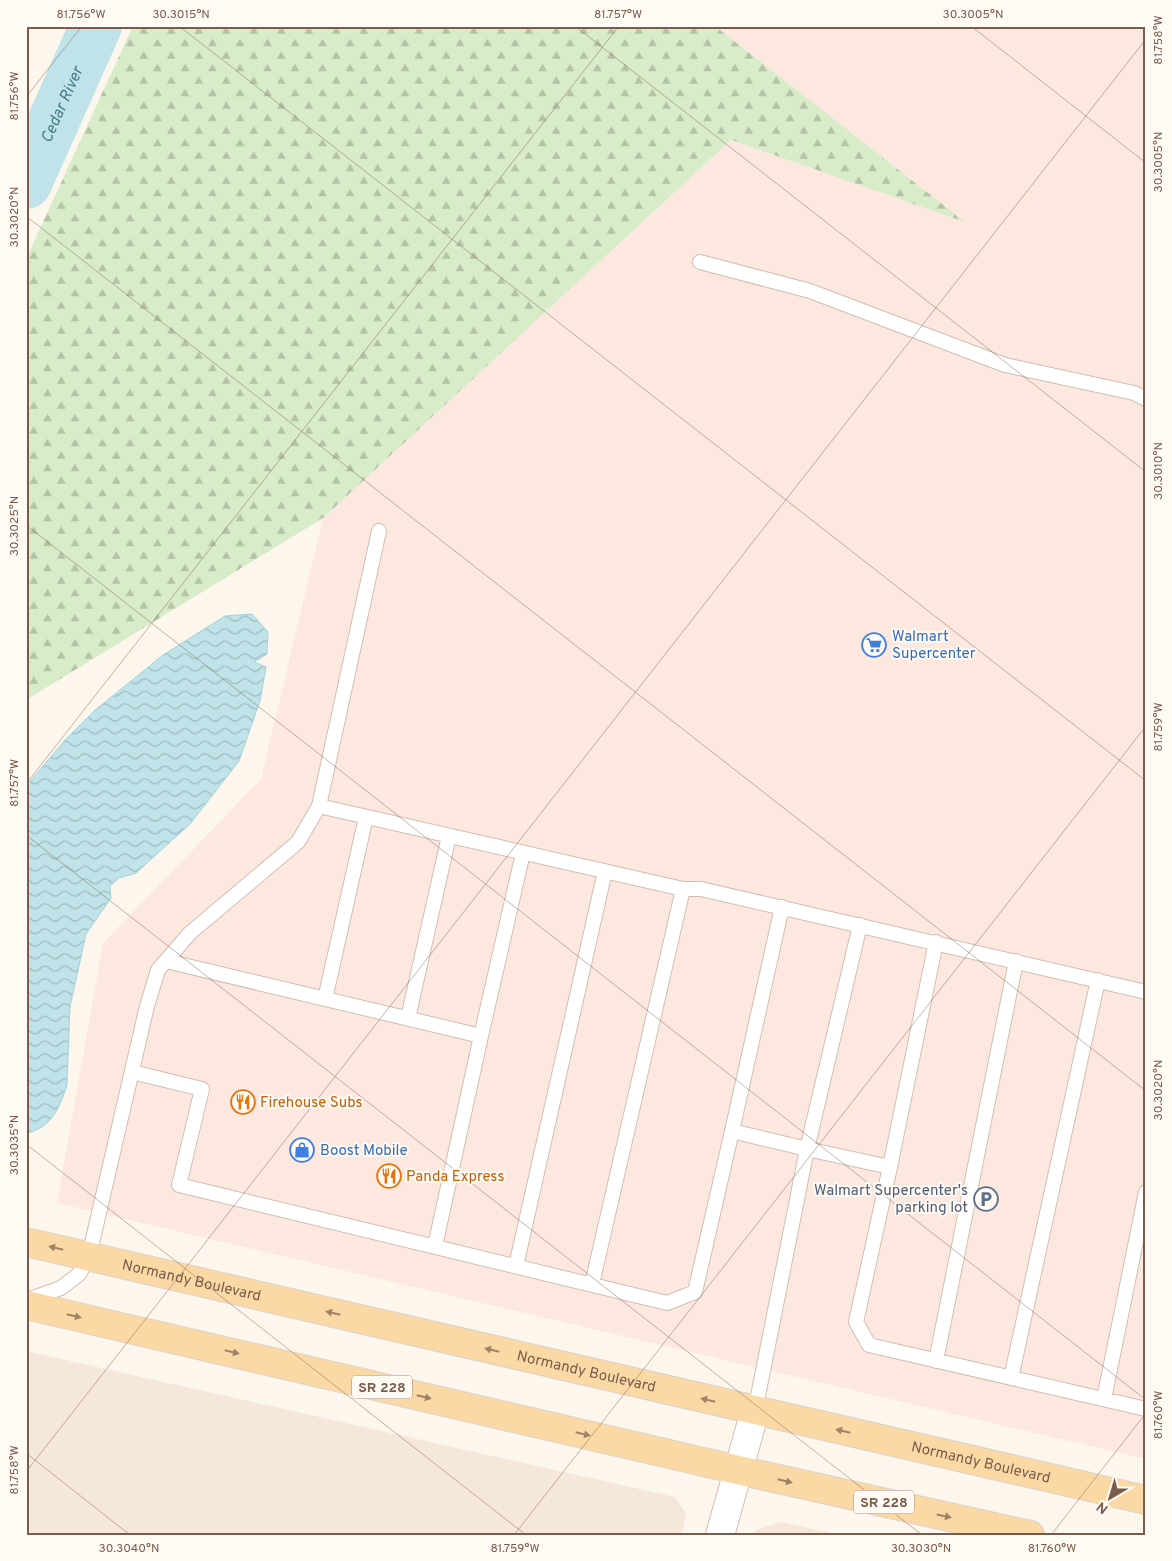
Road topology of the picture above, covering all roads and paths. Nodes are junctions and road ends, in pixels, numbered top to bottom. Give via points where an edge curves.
1 (700, 262) dead end
2 (1146, 399) edge
3 (379, 531) dead end
4 (319, 806) junction
5 (366, 817) junction
6 (448, 836) junction
7 (523, 852) junction
8 (605, 871) junction
9 (683, 889) junction
10 (782, 907) junction
11 (860, 925) junction
12 (936, 942) junction
13 (166, 961) junction
14 (1016, 961) junction
15 (1098, 980) junction
16 (1146, 992) edge
17 (325, 999) junction
18 (408, 1018) junction
19 (481, 1036) junction
20 (132, 1072) junction
21 (732, 1131) junction
22 (807, 1149) junction
23 (890, 1167) junction
24 (1146, 1192) edge
25 (26, 1242) edge
26 (436, 1246) junction
27 (90, 1256) junction
28 (516, 1266) junction
29 (592, 1284) junction
30 (26, 1300) edge
31 (26, 1305) edge
32 (936, 1360) junction
33 (1011, 1378) junction
34 (1104, 1399) junction
35 (1146, 1409) edge
36 (755, 1411) junction
37 (738, 1470) junction
38 (1146, 1500) edge
39 (720, 1535) edge
40 (1030, 1535) edge

1 - 2 lane via 810,291 1005,365 1134,393
3 - 4 lane
4 - 5 lane
4 - 13 lane via 298,842 190,933
5 - 6 lane
5 - 17 lane
6 - 7 lane
6 - 18 lane
7 - 8 lane
7 - 19 lane
8 - 9 lane
8 - 28 lane
9 - 10 lane via 700,889
9 - 29 lane
10 - 11 lane
10 - 21 lane
11 - 12 lane
11 - 22 lane
12 - 14 lane
12 - 23 lane
13 - 17 lane
13 - 20 lane via 158,970
14 - 15 lane
14 - 32 lane
15 - 16 lane
15 - 33 lane
17 - 18 lane
18 - 19 lane
19 - 26 lane
20 - 26 lane via 202,1090 179,1185
20 - 27 lane
21 - 22 lane
21 - 29 lane via 695,1292 666,1303
22 - 23 lane
22 - 36 lane
23 - 32 lane via 856,1322 869,1345
24 - 34 lane
27 -> 25 main road, Normandy Boulevard
26 - 28 lane
27 - 30 lane via 80,1274 61,1288
36 -> 27 main road, Normandy Boulevard
28 - 29 lane
31 -> 37 main road, SR 228
32 - 33 lane
33 - 34 lane
34 - 35 lane
36 - 37 street
38 -> 36 main road, Normandy Boulevard
37 - 39 street
37 -> 40 main road, SR 228

